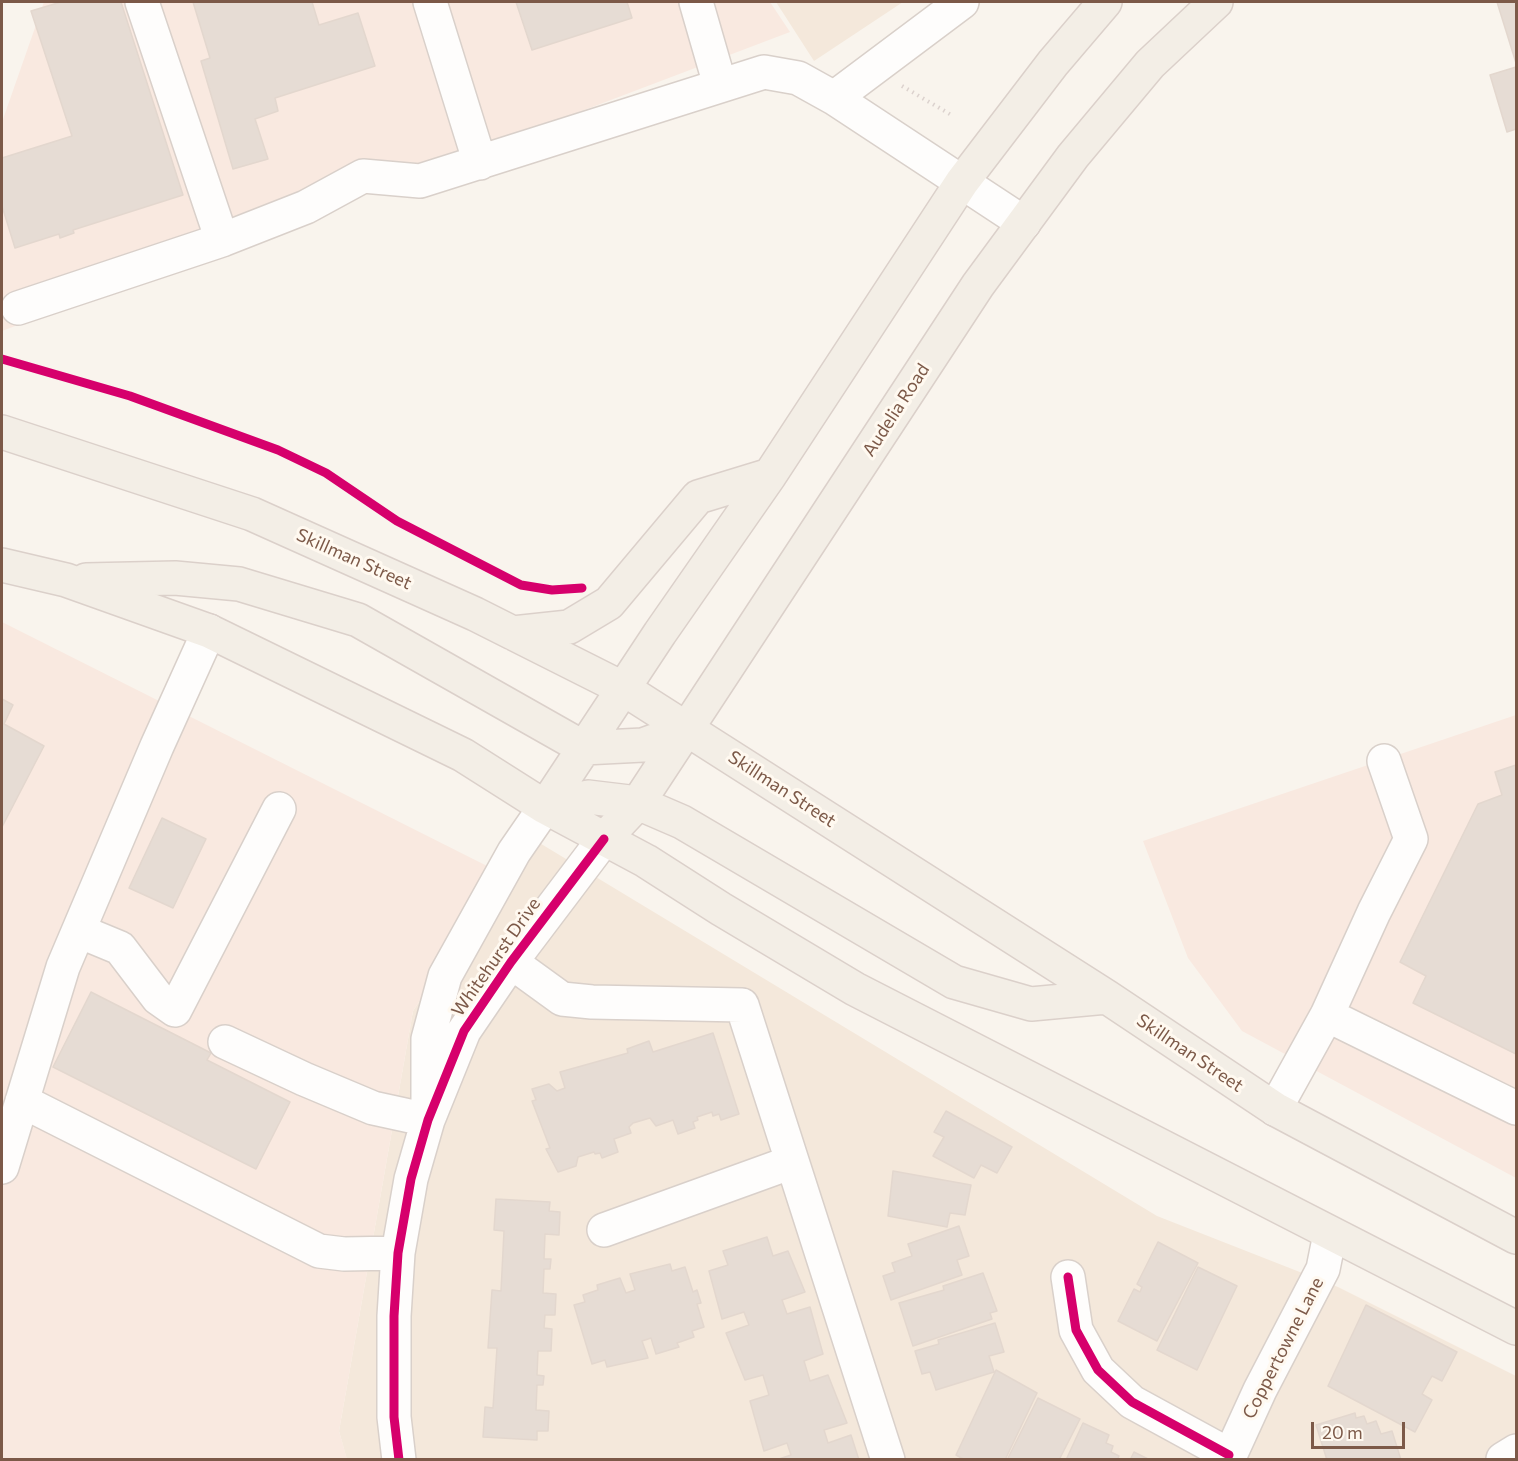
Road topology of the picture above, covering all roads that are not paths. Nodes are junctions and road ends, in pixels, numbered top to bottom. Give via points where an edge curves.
1 (142, 2) edge
2 (430, 2) edge
3 (696, 2) edge
4 (962, 2) edge
5 (1105, 2) edge
6 (1216, 2) edge
7 (720, 86) junction
8 (834, 98) junction
9 (480, 162) junction
10 (962, 182) junction
11 (1024, 223) junction
12 (222, 240) junction
13 (18, 308) dead end
14 (2, 432) edge
15 (770, 475) junction
16 (5, 567) edge
17 (66, 580) junction
18 (209, 631) junction
19 (513, 633) junction
20 (624, 689) junction
21 (687, 729) junction
22 (584, 748) junction
23 (1384, 761) dead end
24 (639, 802) junction
25 (544, 807) junction
26 (279, 809) dead end
27 (604, 839) junction
28 (79, 930) junction
29 (511, 962) junction
30 (1107, 998) junction
31 (1327, 1015) junction
32 (225, 1042) dead end
33 (22, 1101) junction
34 (1516, 1108) edge
35 (1275, 1109) junction
36 (428, 1120) junction
37 (792, 1162) junction
38 (2, 1167) edge
39 (604, 1230) dead end
40 (1330, 1233) junction
41 (1516, 1238) edge
42 (398, 1253) junction
43 (1068, 1277) dead end
44 (1516, 1328) edge
45 (1516, 1451) edge
46 (1228, 1457) edge
47 (1503, 1459) edge
48 (399, 1460) edge
49 (888, 1460) edge

1 - 12 street
2 - 9 street
3 - 7 street
4 - 8 street
5 - 10 main road
6 - 11 main road, Audelia Road via 1150,64 1073,156
7 - 8 street via 764,72 798,78
7 - 9 street
8 - 10 street
9 - 12 street via 420,181 363,176 306,207
10 - 11 street
10 - 15 main road
11 - 21 main road, Audelia Road via 978,285
12 - 13 street
14 - 19 main road, Skillman Street via 252,514
15 - 19 main road via 698,497 609,603 569,627
15 - 20 main road
16 - 17 main road
17 - 18 main road
17 - 22 main road via 175,578 239,584 358,620
18 - 25 main road via 463,755
18 - 28 street
19 - 20 main road, Skillman Street
20 - 21 main road, Skillman Street
20 - 22 main road
21 - 22 main road via 643,745
21 - 24 main road, Audelia Road
21 - 30 main road, Skillman Street
22 - 25 main road
23 - 31 street via 1411,839
24 - 25 main road via 588,797
24 - 27 main road, Audelia Road
24 - 30 main road via 682,822 954,982 1031,1004
25 - 27 main road
25 - 36 street, Whitehurst Drive via 514,852 445,976 428,1039
26 - 28 street via 176,1010 158,998 120,948
27 - 29 street, Whitehurst Drive
27 - 40 main road via 855,989
28 - 33 street via 63,967
29 - 36 street, Whitehurst Drive via 464,1031
29 - 37 street via 562,999 742,1005
30 - 35 main road, Skillman Street
31 - 34 street
31 - 35 street
32 - 36 street via 373,1108
33 - 38 street
33 - 42 street via 319,1251
35 - 41 main road, Skillman Street
36 - 42 street, Whitehurst Drive via 411,1179
37 - 39 street
37 - 49 street
40 - 44 main road
40 - 46 street, Coppertowne Lane via 1323,1269
42 - 48 street, Whitehurst Drive via 394,1417
43 - 46 street via 1076,1330 1098,1370 1132,1402
45 - 47 street

